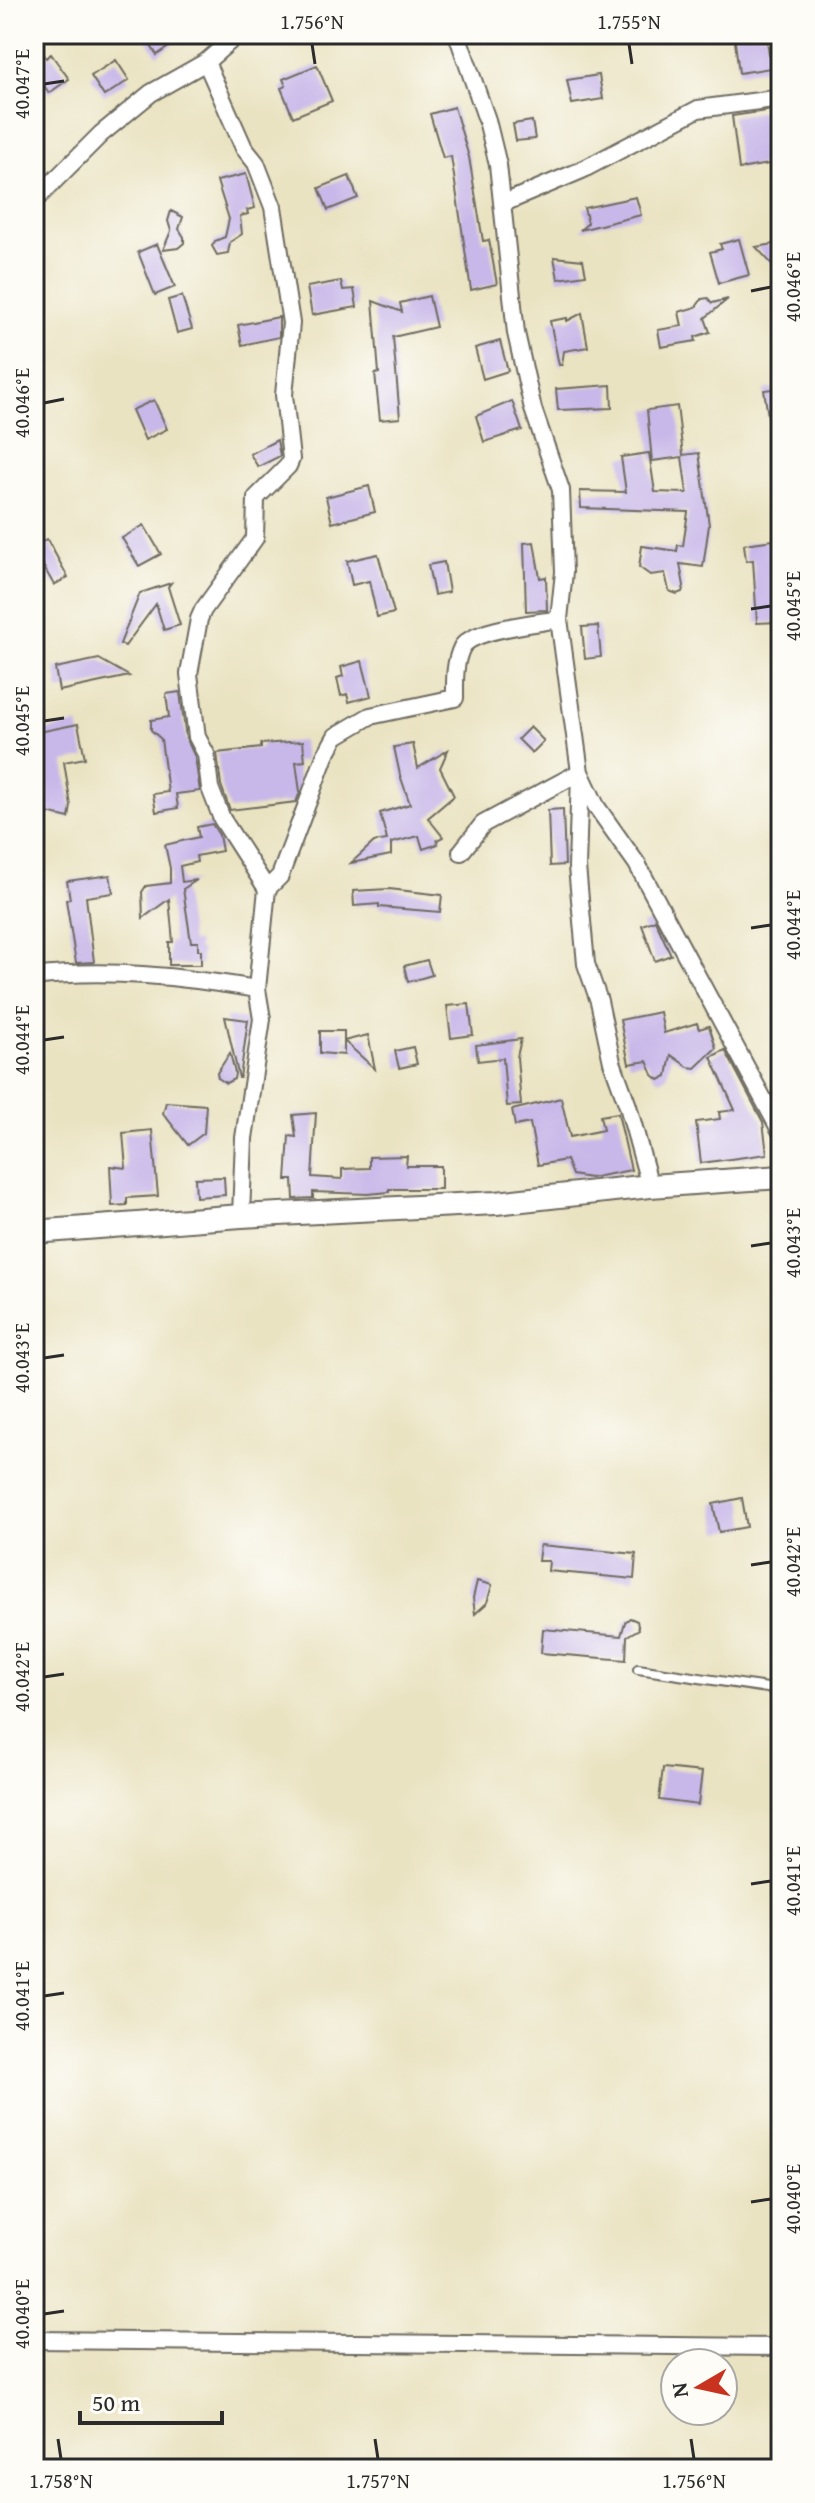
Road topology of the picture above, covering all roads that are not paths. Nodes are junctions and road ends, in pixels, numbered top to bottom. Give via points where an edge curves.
1 (238, 34) edge
2 (457, 34) edge
3 (206, 62) junction
4 (781, 98) edge
5 (34, 201) edge
6 (504, 203) junction
7 (559, 619) junction
8 (580, 772) junction
9 (461, 852) dead end
10 (267, 889) junction
11 (34, 977) edge
12 (257, 989) junction
13 (781, 1132) edge
14 (781, 1177) edge
15 (650, 1186) junction
16 (241, 1216) junction
17 (34, 1232) edge
18 (638, 1669) dead end
19 (781, 1690) edge
20 (34, 2340) edge
21 (781, 2347) edge

1 - 3 street
2 - 6 street via 487,120
3 - 5 street via 151,93
3 - 10 street via 273,207 289,294 284,395 291,459 256,498 255,538 203,610 189,674 210,788 222,819
4 - 6 street via 698,109 582,170
6 - 7 street via 516,333 533,409 561,490 564,572
7 - 8 street
7 - 10 street via 483,634 464,644 457,660 455,698 370,716 336,736 280,876
8 - 9 street via 483,824
8 - 13 street via 596,806 637,864
8 - 15 street via 577,867 586,964
10 - 12 street
11 - 12 street via 139,974
12 - 16 street via 262,1019 244,1138
14 - 15 street
15 - 16 street via 496,1203
16 - 17 street
18 - 19 lane
20 - 21 street

